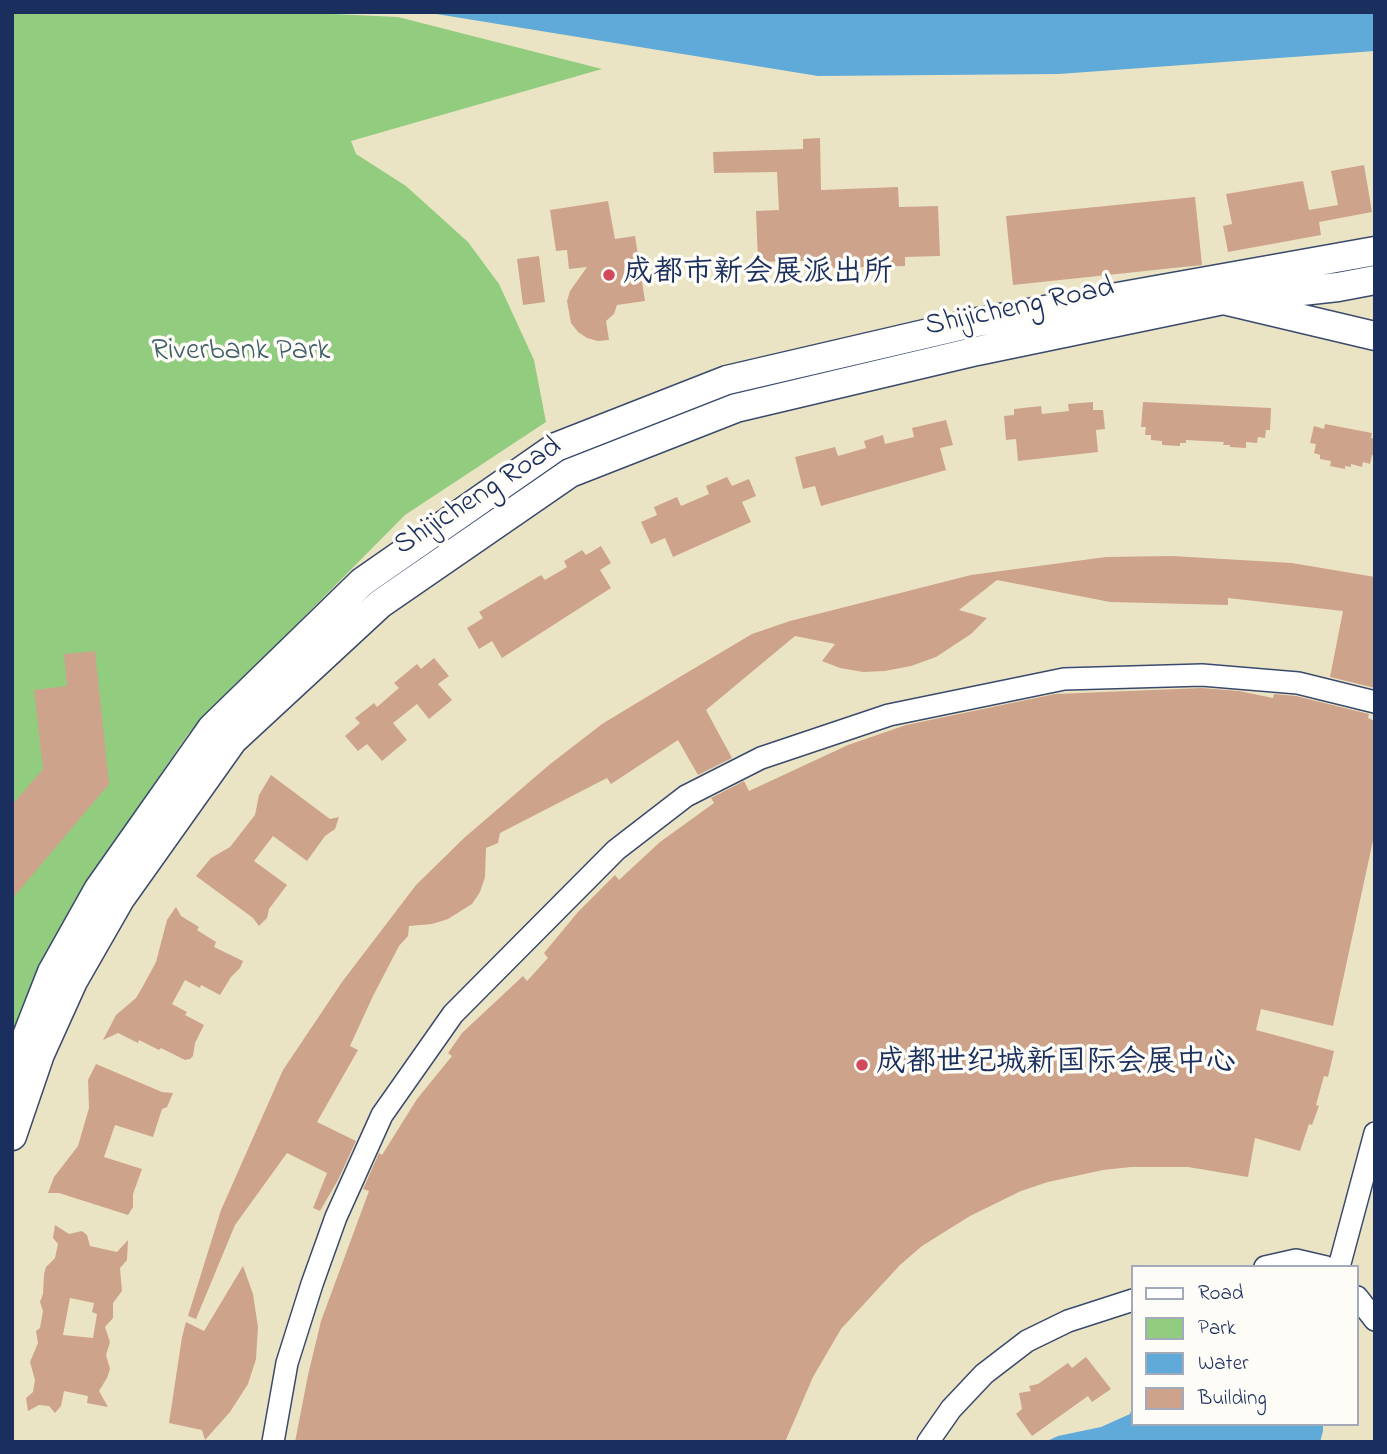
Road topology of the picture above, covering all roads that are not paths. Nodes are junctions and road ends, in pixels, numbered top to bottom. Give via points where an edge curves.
1 (1375, 251) edge
2 (1298, 266) junction
3 (1375, 280) edge
4 (1338, 287) junction
5 (1223, 300) junction
6 (1375, 301) edge
7 (1375, 336) edge
8 (1375, 702) edge
9 (12, 1074) edge
10 (1375, 1133) edge
11 (12, 1136) edge
12 (1274, 1265) edge
13 (1317, 1265) edge
14 (1340, 1265) edge
15 (1132, 1300) edge
16 (1359, 1300) edge
17 (1375, 1320) edge
18 (273, 1442) edge
19 (928, 1442) edge

1 - 2 main road, Shijicheng Road
2 - 4 main road
2 - 9 main road, Shijicheng Road via 972,323 727,380 556,447 362,582 212,728 98,890 52,972
3 - 4 main road
4 - 5 main road
4 - 6 main road
5 - 7 main road, Shijicheng Road
5 - 11 main road, Shijicheng Road via 736,408 570,473 536,496 380,604 233,740 120,899 73,981 40,1054
8 - 18 street via 1298,684 1202,676 1064,679 889,715 761,758 686,796 617,850 453,1014 382,1115 312,1283 287,1363
10 - 14 street
12 - 13 street via 1296,1260
15 - 19 street via 1068,1321 1027,1341 984,1374
16 - 17 street

